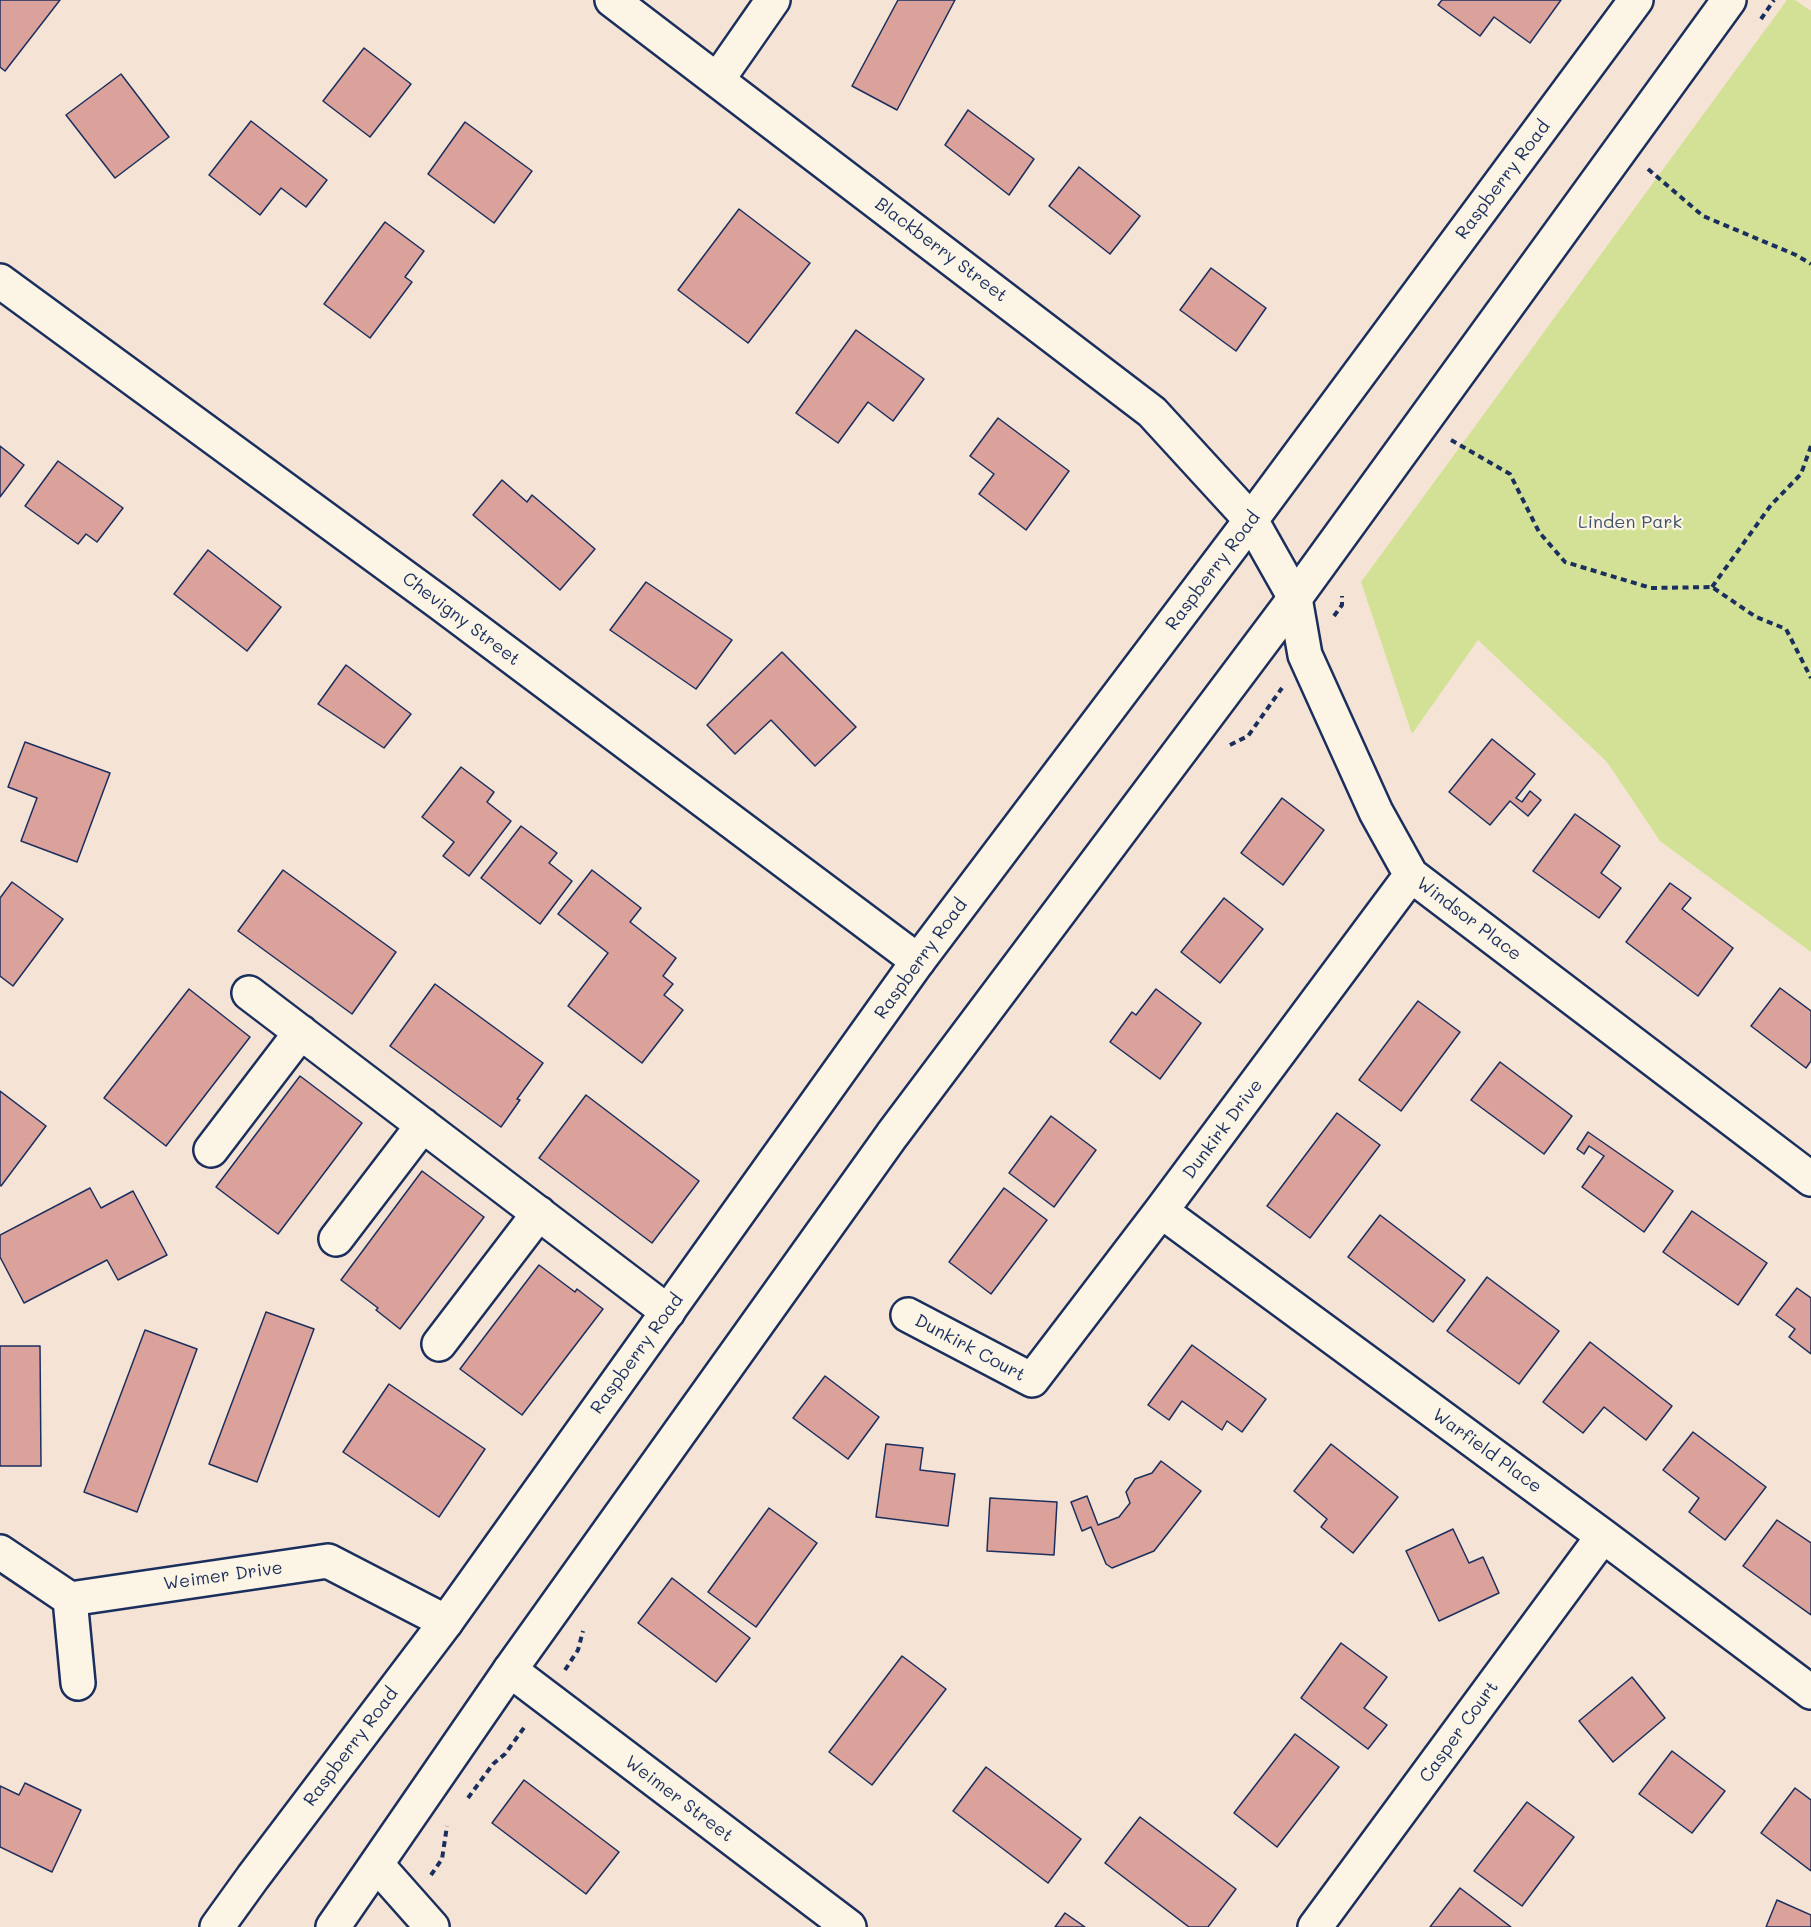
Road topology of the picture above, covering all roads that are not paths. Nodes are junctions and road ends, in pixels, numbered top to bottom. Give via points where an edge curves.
1 (612, 0) edge
2 (773, 0) edge
3 (1636, 0) edge
4 (1729, 0) edge
5 (718, 79) junction
6 (0, 281) edge
7 (1251, 520) junction
8 (1295, 598) junction
9 (1411, 875) junction
10 (918, 961) junction
11 (249, 993) dead end
12 (301, 1032) junction
13 (423, 1125) junction
14 (211, 1150) dead end
15 (1811, 1179) edge
16 (1161, 1211) junction
17 (538, 1213) junction
18 (336, 1239) dead end
19 (668, 1312) junction
20 (908, 1315) dead end
21 (440, 1344) dead end
22 (1032, 1380) joint
23 (1603, 1536) junction
24 (0, 1552) edge
25 (70, 1599) junction
26 (446, 1622) junction
27 (510, 1670) junction
28 (78, 1683) dead end
29 (1811, 1692) edge
30 (376, 1865) junction
31 (218, 1927) edge
32 (333, 1927) edge
33 (432, 1927) edge
34 (849, 1927) edge
35 (1315, 1927) edge

1 - 5 street, Blackberry Street
2 - 5 street
3 - 7 street, Raspberry Road
4 - 8 street
5 - 7 street, Blackberry Street via 1152,412
6 - 10 street, Chevigny Street via 440,603
7 - 8 street, Windsor Place
7 - 10 street, Raspberry Road
8 - 9 street, Windsor Place via 1305,656 1376,812
8 - 27 street via 892,1135
9 - 15 street, Windsor Place
9 - 16 street, Dunkirk Drive
10 - 19 street, Raspberry Road
11 - 12 street
12 - 13 street
12 - 14 street
13 - 17 street
13 - 18 street
16 - 22 street, Dunkirk Drive
16 - 23 street, Warfield Place
17 - 19 street
17 - 21 street
19 - 26 street, Raspberry Road
20 - 22 street, Dunkirk Court
23 - 29 street, Warfield Place
23 - 35 street, Casper Court
24 - 25 street
25 - 26 street, Weimer Drive via 328,1561
25 - 28 street
26 - 31 street, Raspberry Road
27 - 30 street
27 - 34 street, Weimer Street
30 - 32 street
30 - 33 street

